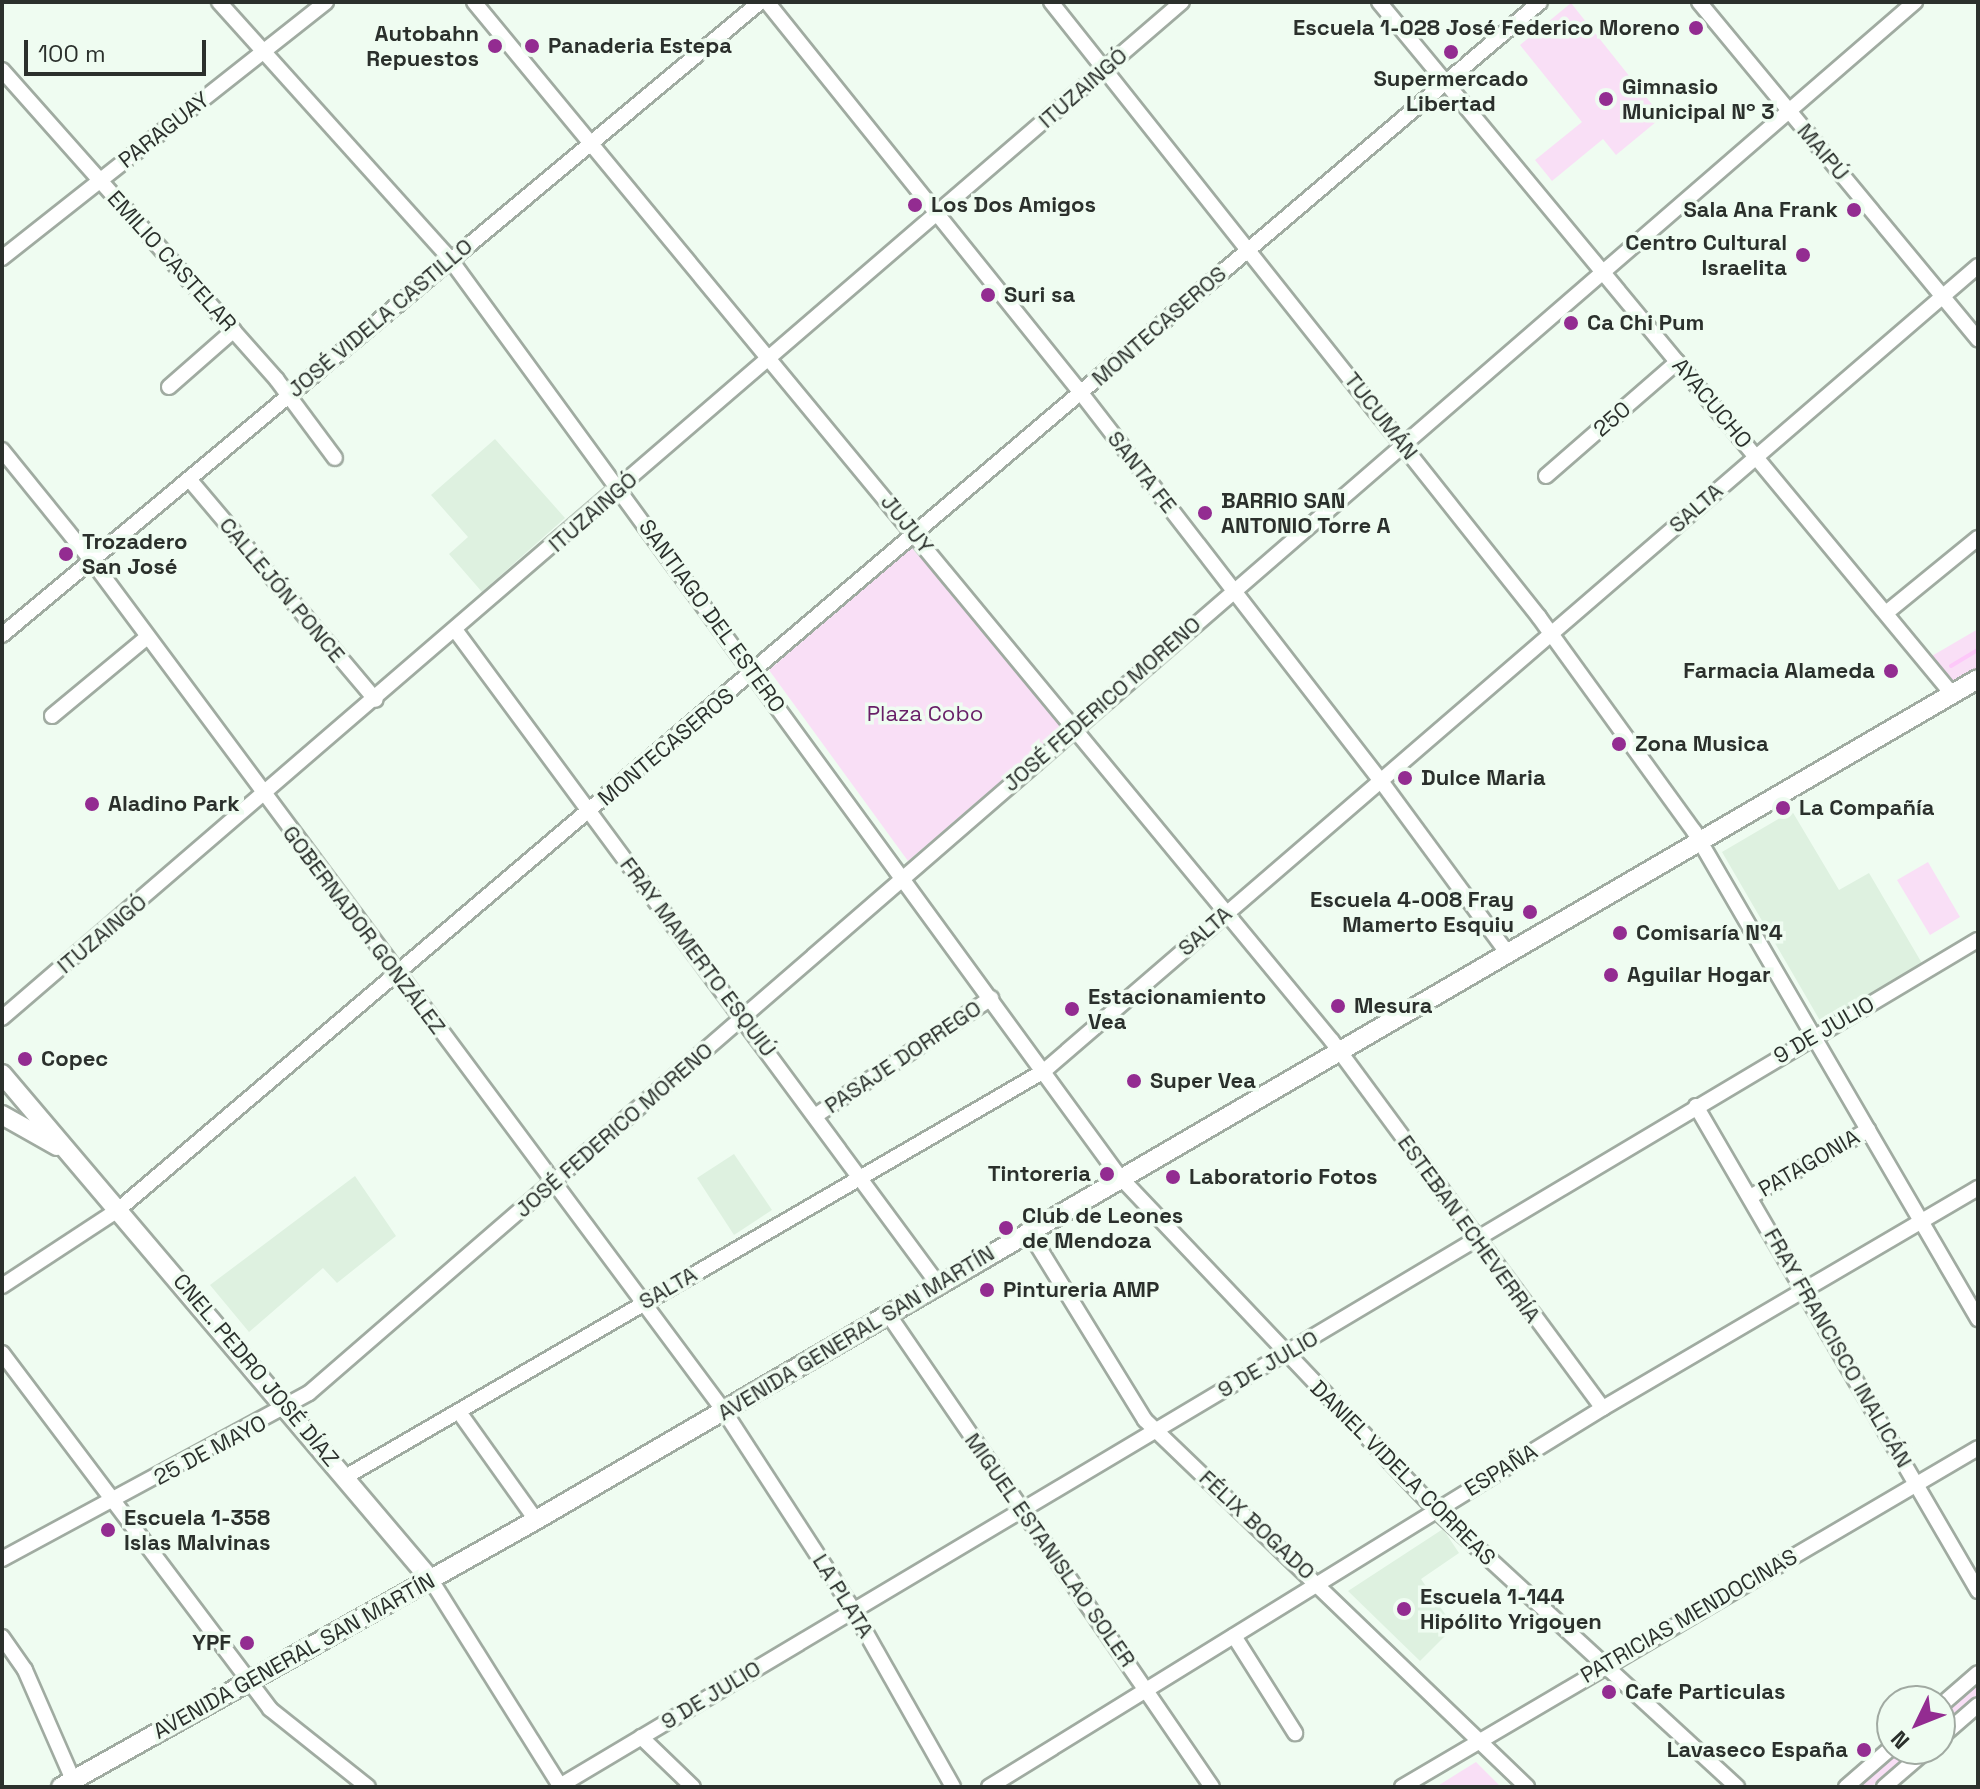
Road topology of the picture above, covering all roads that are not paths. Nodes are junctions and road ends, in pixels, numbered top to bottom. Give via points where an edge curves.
1 (219, 2) edge
2 (326, 2) edge
3 (474, 2) edge
4 (760, 2) edge
5 (767, 2) edge
6 (1051, 2) edge
7 (1182, 2) edge
8 (1379, 2) edge
9 (1540, 2) edge
10 (1699, 2) edge
11 (1915, 2) edge
12 (264, 51) junction
13 (1105, 69) junction
14 (2, 70) edge
15 (1446, 83) junction
16 (1789, 111) junction
17 (592, 141) junction
18 (100, 180) junction
19 (937, 214) junction
20 (1250, 248) junction
21 (2, 258) edge
22 (450, 259) junction
23 (1978, 266) edge
24 (1606, 276) junction
25 (1942, 296) junction
26 (234, 330) junction
27 (1978, 339) edge
28 (771, 358) junction
29 (1677, 362) junction
30 (169, 387) dead end
31 (1081, 393) junction
32 (287, 395) junction
33 (1406, 447) junction
34 (2, 450) edge
35 (1756, 457) junction
36 (335, 458) dead end
37 (1546, 476) dead end
38 (189, 479) junction
39 (620, 489) junction
40 (915, 534) junction
41 (1978, 538) edge
42 (92, 561) junction
43 (1234, 591) junction
44 (1886, 613) junction
45 (456, 631) junction
46 (1552, 633) junction
47 (2, 635) edge
48 (147, 637) junction
49 (754, 674) junction
50 (1978, 679) edge
51 (1952, 694) junction
52 (376, 700) junction
53 (52, 716) dead end
54 (1075, 728) junction
55 (1381, 781) junction
56 (264, 797) junction
57 (589, 811) junction
58 (1699, 839) junction
59 (903, 875) junction
60 (1227, 913) junction
61 (1978, 940) edge
62 (1505, 950) junction
63 (399, 975) junction
64 (991, 998) junction
65 (2, 1018) edge
66 (742, 1018) junction
67 (1814, 1036) junction
68 (1338, 1048) junction
69 (1044, 1071) junction
70 (2, 1074) edge
71 (1696, 1106) junction
72 (2, 1115) edge
73 (815, 1116) junction
74 (1868, 1130) junction
75 (78, 1162) junction
76 (1119, 1176) junction
77 (860, 1177) junction
78 (555, 1184) junction
79 (1978, 1188) edge
80 (1750, 1197) junction
81 (119, 1209) junction
82 (1921, 1220) junction
83 (1028, 1230) junction
84 (1474, 1240) junction
85 (938, 1284) junction
86 (2, 1286) edge
87 (1803, 1288) junction
88 (643, 1302) junction
89 (888, 1314) junction
90 (1978, 1318) edge
91 (2, 1353) edge
92 (1285, 1355) junction
93 (289, 1408) junction
94 (1603, 1408) junction
95 (724, 1411) junction
96 (459, 1412) junction
97 (1154, 1430) junction
98 (1978, 1448) edge
99 (347, 1476) junction
100 (1916, 1483) junction
101 (116, 1501) junction
102 (1022, 1510) junction
103 (1436, 1510) junction
104 (536, 1520) junction
105 (2, 1559) edge
106 (431, 1580) junction
107 (1319, 1583) junction
108 (1978, 1591) edge
109 (853, 1610) junction
110 (1234, 1636) junction
111 (2, 1637) edge
112 (1603, 1665) junction
113 (1978, 1673) edge
114 (249, 1683) junction
115 (1147, 1690) junction
116 (1956, 1692) edge
117 (1978, 1705) edge
118 (1956, 1724) edge
119 (1295, 1733) dead end
120 (641, 1737) junction
121 (1479, 1739) junction
122 (1876, 1761) edge
123 (1909, 1765) edge
124 (70, 1785) edge
125 (559, 1786) edge
126 (368, 1787) edge
127 (693, 1787) edge
128 (953, 1787) edge
129 (989, 1787) edge
130 (1212, 1787) edge
131 (1402, 1787) edge
132 (1527, 1787) edge
133 (1737, 1787) edge
134 (1846, 1787) edge
135 (1884, 1787) edge

1 - 12 street, SANTIAGO DEL ESTERO
2 - 12 street, PARAGUAY
3 - 17 street, JUJUY
4 - 17 street, JOSÉ VIDELA CASTILLO
5 - 19 street, SANTA FE
6 - 13 street, TUCUMÁN
7 - 13 street, ITUZAINGÓ
8 - 15 street, AYACUCHO
9 - 15 street, MONTECASEROS
10 - 16 street, MAIPÚ
11 - 16 street, JOSÉ FEDERICO MORENO
12 - 18 street, PARAGUAY
12 - 22 street, SANTIAGO DEL ESTERO
13 - 19 street, ITUZAINGÓ
13 - 20 street, TUCUMÁN
14 - 18 street, EMILIO CASTELAR
15 - 20 street, MONTECASEROS
15 - 24 street, AYACUCHO
16 - 24 street, JOSÉ FEDERICO MORENO
16 - 25 street, MAIPÚ
17 - 22 street, JOSÉ VIDELA CASTILLO
17 - 28 street, JUJUY
18 - 21 street, PARAGUAY
18 - 26 street, EMILIO CASTELAR
19 - 28 street, ITUZAINGÓ
19 - 31 street, SANTA FE
20 - 31 street, MONTECASEROS
20 - 33 street, TUCUMÁN
22 - 32 street, JOSÉ VIDELA CASTILLO
22 - 39 street, SANTIAGO DEL ESTERO
23 - 25 street, SALTA
24 - 29 street, AYACUCHO
24 - 33 street, JOSÉ FEDERICO MORENO
25 - 27 street, MAIPÚ
25 - 35 street, SALTA
26 - 30 street
26 - 32 street, EMILIO CASTELAR
28 - 39 street, ITUZAINGÓ
28 - 40 street, JUJUY
29 - 35 street, AYACUCHO
29 - 37 street, 250
31 - 40 street, MONTECASEROS
31 - 43 street, SANTA FE
32 - 36 street, EMILIO CASTELAR
32 - 38 street, JOSÉ VIDELA CASTILLO
33 - 43 street, JOSÉ FEDERICO MORENO
33 - 46 street, TUCUMÁN
34 - 42 street, GOBERNADOR GONZÁLEZ
35 - 44 street, AYACUCHO
35 - 46 street, SALTA
38 - 42 street, JOSÉ VIDELA CASTILLO
38 - 52 street, CALLEJÓN PONCE
39 - 45 street, ITUZAINGÓ
39 - 49 street, SANTIAGO DEL ESTERO
40 - 49 street, MONTECASEROS
40 - 54 street, JUJUY
41 - 44 street
42 - 47 street, JOSÉ VIDELA CASTILLO
42 - 48 street, GOBERNADOR GONZÁLEZ
43 - 54 street, JOSÉ FEDERICO MORENO
43 - 55 street, SANTA FE
44 - 51 street, AYACUCHO
45 - 52 street, ITUZAINGÓ
45 - 57 street, FRAY MAMERTO ESQUIÚ
46 - 55 street, SALTA
46 - 58 street, TUCUMÁN
48 - 53 street
48 - 56 street, GOBERNADOR GONZÁLEZ
49 - 57 street, MONTECASEROS
49 - 59 street, SANTIAGO DEL ESTERO
50 - 51 main road, AVENIDA GENERAL SAN MARTÍN
51 - 58 main road, AVENIDA GENERAL SAN MARTÍN
52 - 56 street, ITUZAINGÓ
54 - 59 street, JOSÉ FEDERICO MORENO
54 - 60 street, JUJUY
55 - 60 street, SALTA
55 - 62 street, SANTA FE
56 - 63 street, GOBERNADOR GONZÁLEZ
56 - 65 street, ITUZAINGÓ
57 - 63 street, MONTECASEROS
57 - 66 street, FRAY MAMERTO ESQUIÚ
58 - 62 main road, AVENIDA GENERAL SAN MARTÍN
58 - 67 street, TUCUMÁN
59 - 64 street, SANTIAGO DEL ESTERO
59 - 66 street, JOSÉ FEDERICO MORENO
60 - 68 street, JUJUY
60 - 69 street, SALTA
61 - 67 street, 9 DE JULIO
62 - 68 main road, AVENIDA GENERAL SAN MARTÍN
63 - 78 street, GOBERNADOR GONZÁLEZ
63 - 81 street, MONTECASEROS
64 - 69 street, SANTIAGO DEL ESTERO
64 - 73 street, PASAJE DORREGO
66 - 73 street, FRAY MAMERTO ESQUIÚ
66 - 78 street, JOSÉ FEDERICO MORENO
67 - 71 street, 9 DE JULIO
67 - 74 street, TUCUMÁN
68 - 76 main road, AVENIDA GENERAL SAN MARTÍN
68 - 84 street, ESTEBAN ECHEVERRÍA
69 - 76 street, SANTIAGO DEL ESTERO
69 - 77 street, SALTA
70 - 75 main road, CNEL. PEDRO JOSÉ DÍAZ
71 - 80 street, FRAY FRANCISCO INALICÁN
71 - 84 street, 9 DE JULIO
72 - 75 main road, CNEL. PEDRO JOSÉ DÍAZ via 42,1135
73 - 77 street, FRAY MAMERTO ESQUIÚ
74 - 80 street, PATAGONIA
74 - 82 street, TUCUMÁN
75 - 81 main road, CNEL. PEDRO JOSÉ DÍAZ
76 - 83 main road, AVENIDA GENERAL SAN MARTÍN
76 - 92 street, DANIEL VIDELA CORREAS
77 - 85 street, FRAY MAMERTO ESQUIÚ
77 - 88 street, SALTA
78 - 88 street, GOBERNADOR GONZÁLEZ
78 - 93 street, JOSÉ FEDERICO MORENO
79 - 82 street, ESPAÑA
80 - 87 street, FRAY FRANCISCO INALICÁN
81 - 86 street, MONTECASEROS
81 - 93 main road, CNEL. PEDRO JOSÉ DÍAZ
82 - 87 street, ESPAÑA
82 - 90 street, TUCUMÁN
83 - 85 main road, AVENIDA GENERAL SAN MARTÍN
83 - 97 street, FÉLIX BOGADO
84 - 92 street, 9 DE JULIO
84 - 94 street, ESTEBAN ECHEVERRÍA
85 - 89 main road, AVENIDA GENERAL SAN MARTÍN
87 - 94 street, ESPAÑA
87 - 100 street, FRAY FRANCISCO INALICÁN
88 - 95 street, GOBERNADOR GONZÁLEZ
88 - 96 street, SALTA
89 - 95 main road, AVENIDA GENERAL SAN MARTÍN
89 - 102 street, MIGUEL ESTANISLAO SOLER
91 - 101 street
92 - 97 street, 9 DE JULIO
92 - 103 street, DANIEL VIDELA CORREAS
93 - 99 main road, CNEL. PEDRO JOSÉ DÍAZ
93 - 101 street, 25 DE MAYO
94 - 103 street, ESPAÑA
95 - 104 main road, AVENIDA GENERAL SAN MARTÍN
95 - 109 street, LA PLATA
96 - 99 street, SALTA
96 - 104 street
97 - 102 street, 9 DE JULIO
97 - 107 street, FÉLIX BOGADO
98 - 100 street, PATRICIAS MENDOCINAS
99 - 106 main road, CNEL. PEDRO JOSÉ DÍAZ
100 - 108 street, FRAY FRANCISCO INALICÁN
100 - 112 street, PATRICIAS MENDOCINAS
101 - 105 street, 25 DE MAYO
101 - 114 street
102 - 109 street, 9 DE JULIO
102 - 115 street, MIGUEL ESTANISLAO SOLER
103 - 107 street, ESPAÑA
103 - 112 street, DANIEL VIDELA CORREAS
104 - 106 main road, AVENIDA GENERAL SAN MARTÍN
106 - 114 main road, AVENIDA GENERAL SAN MARTÍN
106 - 125 street
107 - 110 street, ESPAÑA
107 - 121 street, FÉLIX BOGADO
109 - 120 street, 9 DE JULIO
109 - 128 street, LA PLATA
110 - 115 street, ESPAÑA
110 - 119 street
111 - 124 street via 25,1670
112 - 121 street, PATRICIAS MENDOCINAS
112 - 133 street, DANIEL VIDELA CORREAS
113 - 116 street
114 - 124 main road, AVENIDA GENERAL SAN MARTÍN
114 - 126 street via 270,1709
115 - 129 street, ESPAÑA
115 - 130 street, MIGUEL ESTANISLAO SOLER
117 - 118 street
120 - 125 street, 9 DE JULIO
120 - 127 street
121 - 131 street, PATRICIAS MENDOCINAS
121 - 132 street, FÉLIX BOGADO
122 - 134 street
123 - 135 street

